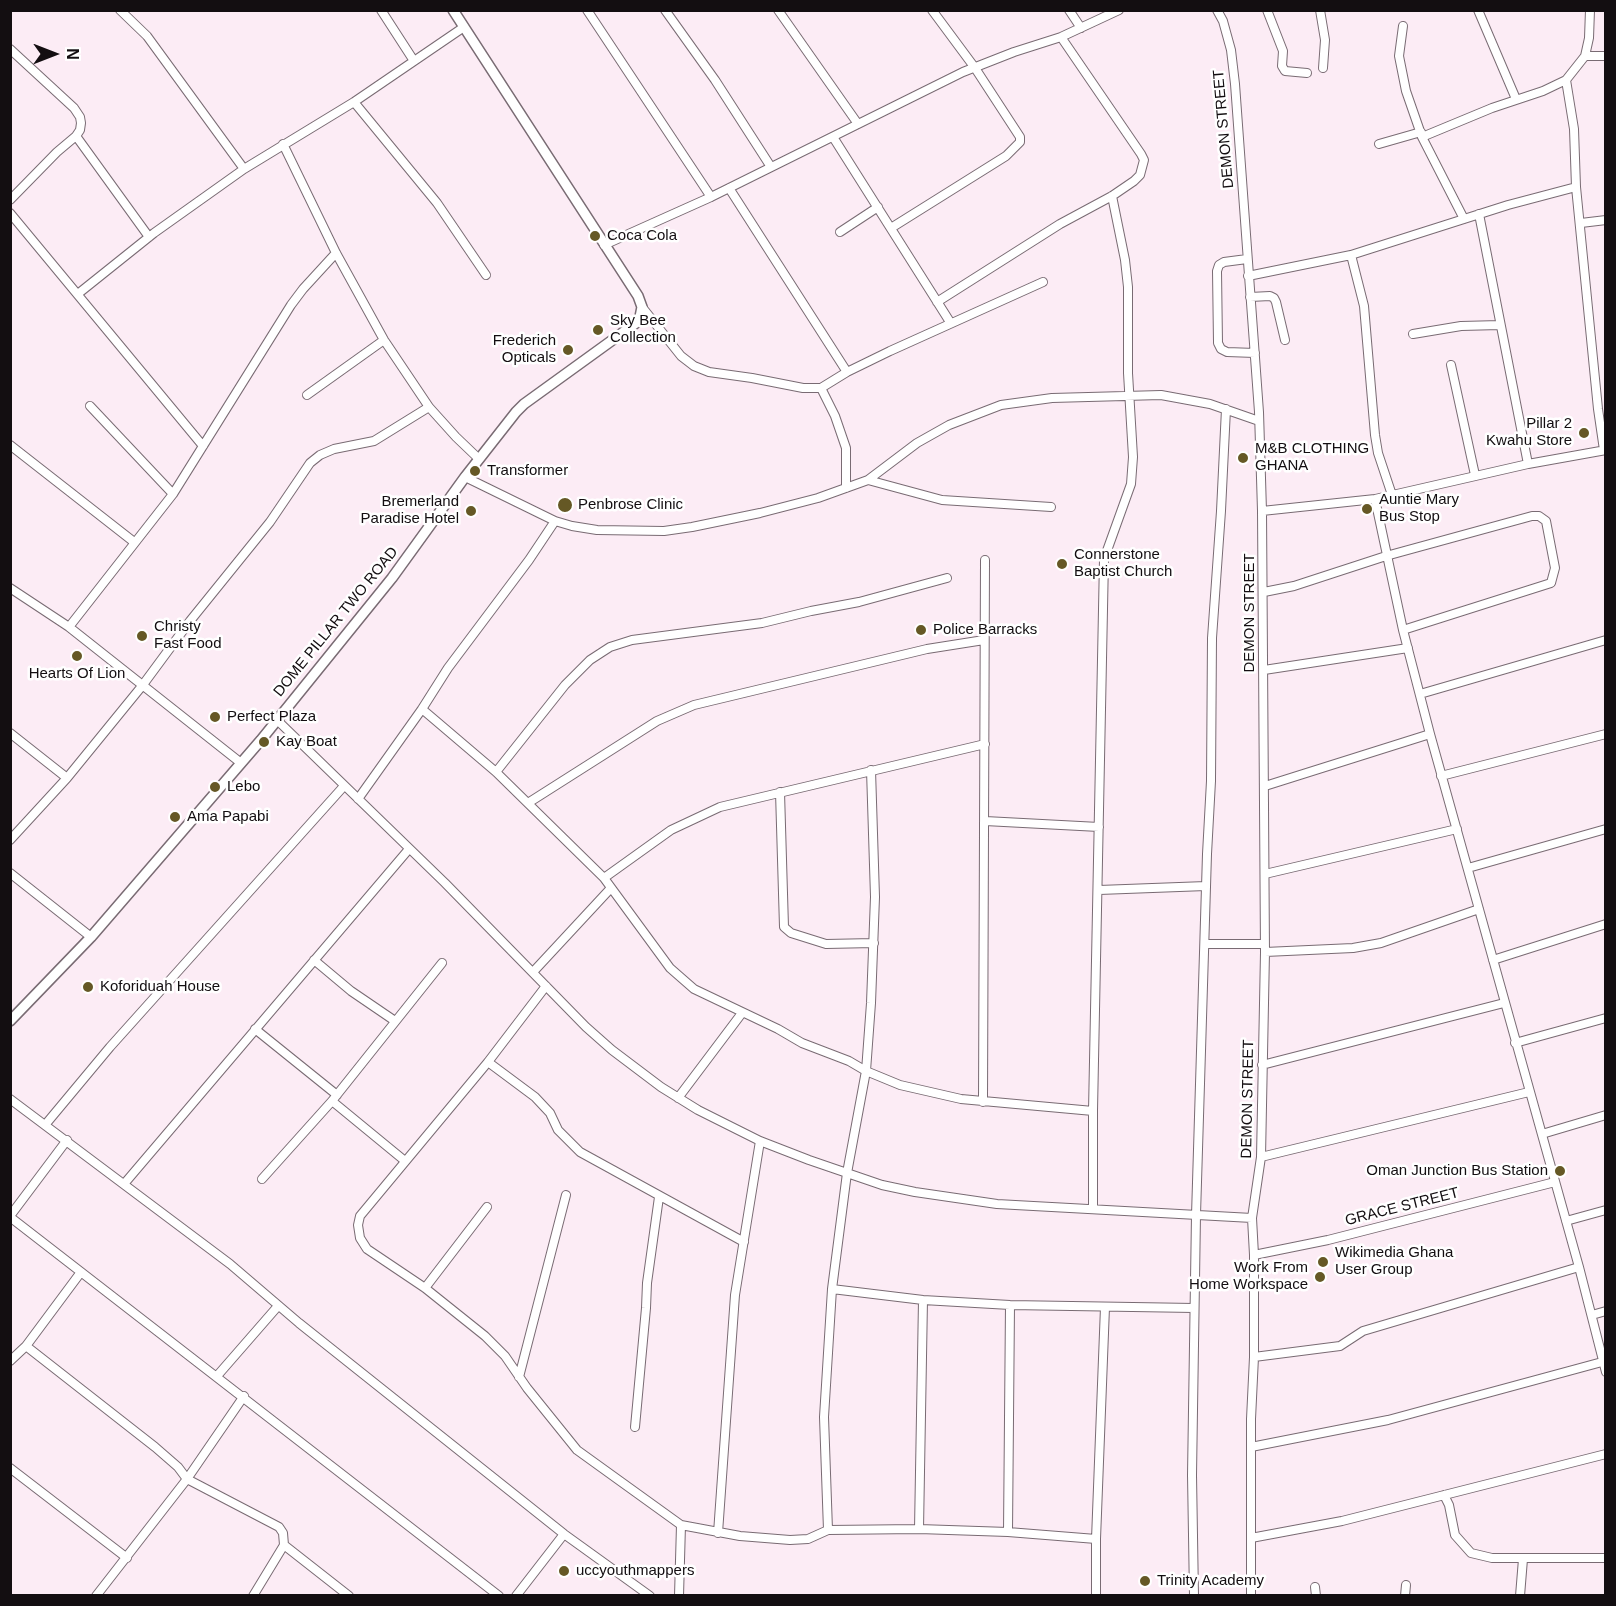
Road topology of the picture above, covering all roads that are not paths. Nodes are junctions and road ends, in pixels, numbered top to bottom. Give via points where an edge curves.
1 (120, 10) edge
2 (381, 10) edge
3 (453, 10) edge
4 (586, 10) edge
5 (665, 10) edge
6 (778, 10) edge
7 (932, 10) edge
8 (1069, 10) edge
9 (1119, 10) edge
10 (1217, 10) edge
11 (1267, 10) edge
12 (1320, 10) edge
13 (1478, 10) edge
14 (1590, 10) edge
15 (1403, 26) dead end
16 (464, 27) junction
17 (1081, 28) junction
18 (1060, 37) junction
19 (10, 49) edge
20 (1585, 56) junction
21 (1605, 57) edge
22 (414, 61) junction
23 (975, 68) junction
24 (1323, 68) dead end
25 (1307, 73) dead end
26 (1566, 80) junction
27 (1516, 99) junction
28 (354, 102) junction
29 (858, 124) junction
30 (1421, 135) junction
31 (76, 136) junction
32 (834, 137) junction
33 (283, 144) junction
34 (1379, 144) dead end
35 (771, 167) junction
36 (244, 169) junction
37 (1576, 187) junction
38 (729, 188) junction
39 (1112, 196) junction
40 (711, 197) junction
41 (10, 200) edge
42 (878, 207) junction
43 (10, 213) edge
44 (1479, 214) junction
45 (1464, 219) junction
46 (1605, 220) edge
47 (1581, 223) junction
48 (891, 228) junction
49 (840, 232) dead end
50 (149, 237) junction
51 (604, 245) junction
52 (336, 253) junction
53 (1351, 255) junction
54 (1247, 260) junction
55 (486, 275) dead end
56 (1248, 276) junction
57 (1044, 282) dead end
58 (79, 293) junction
59 (1250, 297) junction
60 (937, 302) junction
61 (642, 307) junction
62 (950, 322) junction
63 (1500, 325) junction
64 (1413, 334) dead end
65 (384, 340) junction
66 (1285, 340) dead end
67 (1255, 353) junction
68 (1451, 365) dead end
69 (847, 372) junction
70 (821, 388) junction
71 (307, 395) dead end
72 (1131, 396) junction
73 (90, 406) dead end
74 (429, 407) junction
75 (1226, 409) junction
76 (1259, 421) junction
77 (10, 445) edge
78 (203, 446) junction
79 (1605, 450) edge
80 (479, 459) junction
81 (1528, 464) junction
82 (1475, 475) junction
83 (465, 477) junction
84 (868, 480) junction
85 (846, 488) junction
86 (173, 494) junction
87 (1392, 495) junction
88 (1375, 499) junction
89 (1051, 507) dead end
90 (1262, 511) junction
91 (555, 521) junction
92 (135, 542) junction
93 (1386, 556) junction
94 (985, 560) dead end
95 (947, 578) dead end
96 (10, 588) edge
97 (1264, 592) junction
98 (69, 627) junction
99 (1403, 630) junction
100 (984, 640) junction
101 (1605, 640) edge
102 (1408, 648) junction
103 (1264, 670) junction
104 (142, 686) junction
105 (1420, 694) junction
106 (422, 709) junction
107 (277, 720) junction
108 (10, 733) edge
109 (1430, 734) junction
110 (1605, 734) edge
111 (985, 744) junction
112 (241, 764) junction
113 (871, 770) junction
114 (496, 772) junction
115 (1441, 776) junction
116 (67, 778) junction
117 (344, 786) junction
118 (1264, 786) junction
119 (780, 792) junction
120 (358, 799) junction
121 (528, 803) junction
122 (985, 821) junction
123 (1098, 827) junction
124 (1456, 829) junction
125 (1605, 829) edge
126 (10, 840) edge
127 (409, 849) junction
128 (1468, 868) junction
129 (10, 873) edge
130 (1265, 874) junction
131 (604, 878) junction
132 (1206, 886) junction
133 (611, 888) junction
134 (1098, 890) junction
135 (1479, 909) junction
136 (1605, 924) edge
137 (90, 937) junction
138 (874, 943) junction
139 (1205, 944) junction
140 (1264, 948) junction
141 (314, 960) junction
142 (1493, 960) junction
143 (442, 963) dead end
144 (533, 972) junction
145 (546, 986) junction
146 (1504, 1003) junction
147 (742, 1013) junction
148 (1605, 1018) edge
149 (10, 1021) edge
150 (395, 1021) junction
151 (255, 1029) junction
152 (1515, 1043) junction
153 (488, 1062) junction
154 (1262, 1065) junction
155 (866, 1071) junction
156 (1529, 1092) junction
157 (335, 1098) junction
158 (678, 1098) junction
159 (10, 1099) edge
160 (983, 1102) junction
161 (1093, 1111) junction
162 (1605, 1115) edge
163 (45, 1125) junction
164 (1542, 1134) junction
165 (67, 1140) junction
166 (760, 1141) junction
167 (1261, 1157) junction
168 (405, 1161) junction
169 (847, 1173) junction
170 (262, 1179) dead end
171 (1555, 1182) junction
172 (124, 1184) junction
173 (566, 1195) dead end
174 (659, 1197) junction
175 (486, 1207) dead end
176 (1093, 1208) junction
177 (1605, 1210) edge
178 (1196, 1215) junction
179 (10, 1216) edge
180 (1252, 1218) junction
181 (1566, 1221) junction
182 (744, 1242) junction
183 (1254, 1255) junction
184 (1579, 1267) junction
185 (81, 1272) junction
186 (425, 1288) junction
187 (832, 1289) junction
188 (923, 1300) junction
189 (1010, 1305) junction
190 (278, 1306) junction
191 (1105, 1307) junction
192 (1194, 1308) junction
193 (1605, 1311) edge
194 (1592, 1315) junction
195 (26, 1346) junction
196 (1254, 1357) junction
197 (10, 1361) edge
198 (1602, 1362) junction
199 (1605, 1372) edge
200 (218, 1376) junction
201 (519, 1377) junction
202 (244, 1396) junction
203 (635, 1427) dead end
204 (1251, 1447) junction
205 (1605, 1454) edge
206 (10, 1468) edge
207 (187, 1479) junction
208 (1444, 1495) junction
209 (681, 1525) junction
210 (919, 1529) junction
211 (828, 1530) junction
212 (1008, 1532) junction
213 (718, 1533) junction
214 (564, 1534) junction
215 (1251, 1538) junction
216 (1096, 1539) junction
217 (284, 1545) junction
218 (1605, 1557) edge
219 (127, 1558) junction
220 (1523, 1559) junction
221 (1406, 1585) dead end
222 (96, 1596) edge
223 (253, 1596) edge
224 (349, 1596) edge
225 (499, 1596) edge
226 (516, 1596) edge
227 (650, 1596) edge
228 (679, 1596) edge
229 (1096, 1596) edge
230 (1194, 1596) edge
231 (1251, 1596) edge
232 (1405, 1596) edge
233 (1520, 1596) edge

1 - 36 street via 147,36
2 - 22 street
3 - 16 street
4 - 40 street
5 - 35 street
6 - 29 street
7 - 23 street
8 - 17 street
9 - 17 street
10 - 54 street, DEMON STREET via 1231,50
11 - 25 street via 1283,51 1285,71
12 - 24 street via 1325,40
13 - 27 street
14 - 20 street
15 - 30 street via 1399,56
16 - 22 street
16 - 51 street
17 - 18 street
18 - 23 street
18 - 39 street via 1144,160 1140,175
19 - 31 street via 74,108 81,123
20 - 21 street
20 - 26 street
22 - 28 street
23 - 29 street
23 - 48 street via 1020,142 1006,156
26 - 27 street
26 - 37 street via 1574,129
27 - 30 street
28 - 33 street
28 - 55 street via 437,204
29 - 32 street
30 - 34 street
30 - 45 street
31 - 41 street
31 - 50 street
32 - 35 street
32 - 42 street
33 - 36 street
33 - 52 street
35 - 38 street
36 - 50 street
37 - 44 street
37 - 47 street
38 - 40 street
38 - 69 street
39 - 60 street
39 - 72 street via 1128,287
40 - 51 street
42 - 48 street
42 - 49 street
43 - 58 street
44 - 45 street
44 - 63 street
45 - 53 street
46 - 47 street
47 - 79 street
48 - 60 street
50 - 58 street
51 - 61 street
52 - 65 street
52 - 78 street via 291,305
53 - 56 street
53 - 87 street via 1364,306 1378,453
54 - 56 street, DEMON STREET
54 - 67 street via 1219,265 1218,343 1227,352
56 - 59 street, DEMON STREET
57 - 62 street
58 - 78 street
59 - 66 street via 1274,298
59 - 67 street, DEMON STREET
60 - 62 street
61 - 70 street via 681,356 694,366 709,372
61 - 80 street, DOME PILLAR TWO ROAD via 636,323 524,404
62 - 69 street
63 - 64 street
63 - 81 street
65 - 71 street
65 - 74 street
67 - 76 street, DEMON STREET
68 - 82 street
69 - 70 street
70 - 85 street via 846,448
72 - 75 street via 1161,394
72 - 84 street via 1030,400 981,411 917,443
72 - 123 street via 1131,484 1104,559
73 - 86 street
74 - 80 street
74 - 104 street via 374,441 334,449 310,463 270,522
75 - 76 street
75 - 132 street via 1212,638
76 - 90 street, DEMON STREET
77 - 92 street
78 - 86 street
79 - 81 street
80 - 83 street, DOME PILLAR TWO ROAD
81 - 82 street
82 - 87 street
83 - 91 street
83 - 107 street, DOME PILLAR TWO ROAD via 392,578
84 - 85 street
84 - 89 street via 942,500
85 - 91 street via 736,519 664,531 597,530
86 - 92 street
87 - 88 street
88 - 90 street
88 - 93 street
90 - 97 street, DEMON STREET
91 - 106 street
92 - 98 street
93 - 97 street
93 - 99 street
93 - 99 street via 1532,516 1546,521 1555,568 1551,583
94 - 100 street
95 - 114 street via 762,623 632,639 610,647 565,685
96 - 98 street
97 - 103 street, DEMON STREET
98 - 104 street
99 - 102 street
100 - 111 street
100 - 121 street via 927,649 694,705 657,721
101 - 105 street
102 - 103 street
102 - 105 street
103 - 118 street, DEMON STREET
104 - 112 street
104 - 116 street
105 - 109 street
106 - 114 street
106 - 120 street
107 - 112 street, DOME PILLAR TWO ROAD
107 - 117 street
108 - 116 street
109 - 115 street
109 - 118 street
110 - 115 street
111 - 113 street
111 - 122 street
112 - 137 street, DOME PILLAR TWO ROAD
113 - 119 street
113 - 138 street
114 - 121 street
115 - 124 street
116 - 126 street
117 - 120 street
117 - 163 street
118 - 130 street, DEMON STREET
119 - 131 street via 693,818
119 - 138 street via 784,927 826,944
120 - 127 street
121 - 131 street
122 - 123 street
122 - 160 street
123 - 134 street
124 - 128 street
124 - 130 street
125 - 128 street
127 - 141 street
127 - 144 street
128 - 135 street
129 - 137 street
130 - 140 street, DEMON STREET
131 - 133 street
132 - 134 street
132 - 139 street
133 - 144 street
133 - 147 street via 681,979
134 - 161 street
135 - 140 street via 1381,943 1353,948
135 - 142 street
136 - 142 street
137 - 149 street, DOME PILLAR TWO ROAD
138 - 155 street
139 - 140 street
139 - 178 street
140 - 154 street, DEMON STREET
141 - 150 street
141 - 151 street
142 - 146 street
143 - 150 street
144 - 145 street
145 - 153 street
145 - 158 street via 612,1050
146 - 152 street
146 - 154 street
147 - 155 street
147 - 158 street
148 - 152 street
150 - 157 street
151 - 157 street
151 - 172 street
152 - 156 street
153 - 168 street
153 - 174 street via 535,1097 550,1113 558,1130 580,1152
154 - 167 street, DEMON STREET
155 - 160 street via 929,1093
155 - 169 street
156 - 164 street
156 - 167 street
157 - 168 street
157 - 170 street
158 - 166 street
159 - 163 street
160 - 161 street
161 - 176 street
162 - 164 street
163 - 165 street
164 - 171 street
165 - 172 street
165 - 179 street
166 - 169 street
166 - 182 street
167 - 180 street, DEMON STREET
168 - 186 street via 360,1216 360,1238 367,1249
169 - 176 street via 882,1185 950,1198
169 - 187 street
171 - 181 street
171 - 183 street, GRACE STREET
172 - 190 street via 230,1264
173 - 201 street
174 - 182 street
174 - 203 street via 646,1282
175 - 186 street
176 - 178 street
177 - 181 street
178 - 180 street
178 - 192 street
179 - 185 street
180 - 183 street, DEMON STREET
181 - 184 street
182 - 213 street via 731,1342
183 - 196 street, DEMON STREET
184 - 194 street
184 - 196 street via 1363,1331 1340,1346
185 - 195 street
185 - 200 street
186 - 201 street via 485,1336
187 - 188 street
187 - 211 street via 824,1417
188 - 189 street
188 - 210 street
189 - 191 street
189 - 212 street
190 - 200 street
190 - 214 street
191 - 192 street
191 - 216 street
192 - 230 street
193 - 194 street
194 - 198 street
195 - 197 street
195 - 207 street via 155,1448
196 - 204 street, DEMON STREET
198 - 199 street
198 - 204 street via 1388,1420
200 - 202 street
201 - 209 street via 577,1450
202 - 207 street
202 - 225 street
204 - 215 street, DEMON STREET
205 - 208 street
206 - 219 street
207 - 217 street via 279,1527
207 - 219 street
208 - 215 street
208 - 220 street via 1455,1535 1471,1553
209 - 213 street
209 - 228 street
210 - 211 street
210 - 212 street
211 - 213 street via 808,1539 790,1540
212 - 216 street
214 - 226 street
214 - 227 street
215 - 231 street, DEMON STREET
216 - 229 street
217 - 223 street
217 - 224 street
218 - 220 street
219 - 222 street
220 - 233 street
221 - 232 street

